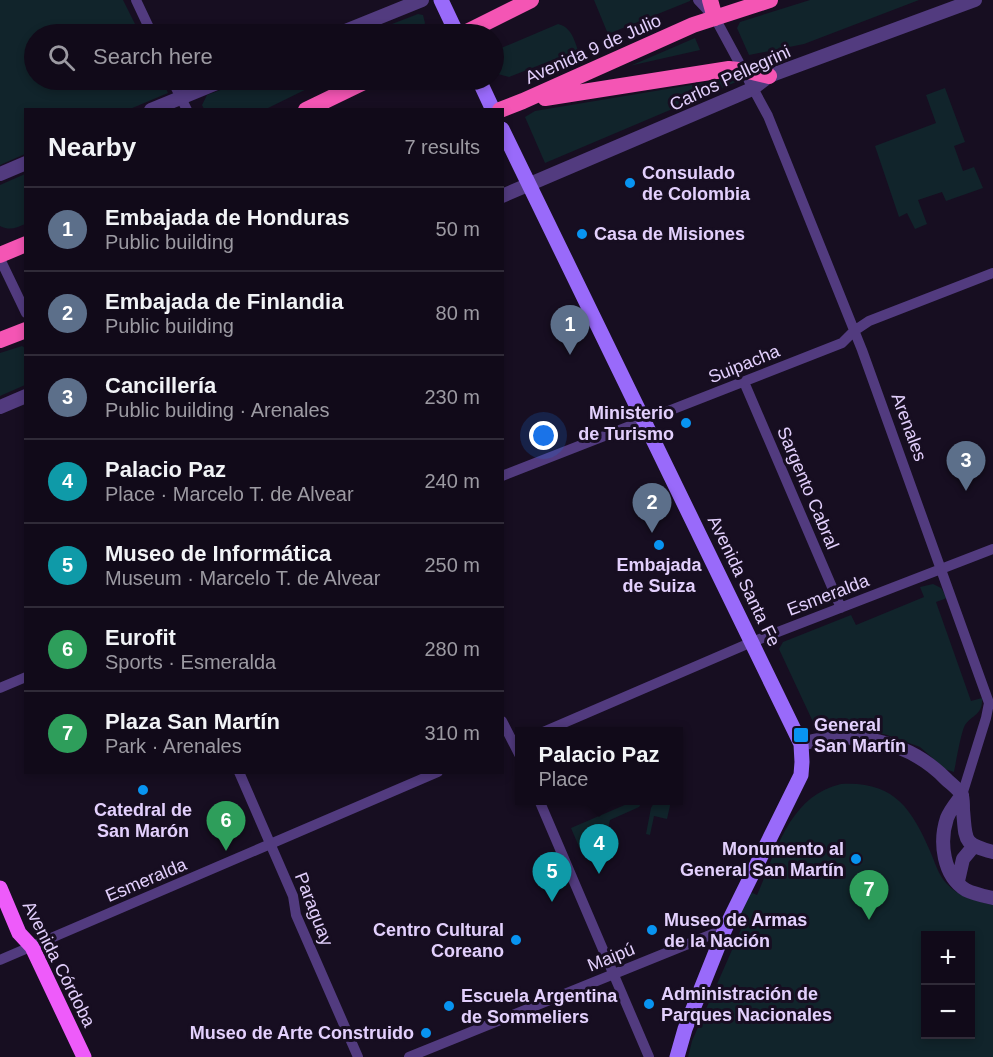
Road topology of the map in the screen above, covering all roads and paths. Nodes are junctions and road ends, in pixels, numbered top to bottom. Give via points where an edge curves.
1 (136, 0) edge
2 (422, 0) edge
3 (441, 0) edge
4 (531, 0) edge
5 (698, 0) edge
6 (710, 0) edge
7 (770, 0) edge
8 (975, 0) edge
9 (715, 18) junction
10 (147, 24) edge
11 (363, 24) edge
12 (452, 24) edge
13 (483, 24) edge
14 (741, 70) junction
15 (769, 76) junction
16 (752, 89) junction
17 (207, 90) edge
18 (347, 90) edge
19 (484, 90) edge
20 (523, 101) junction
21 (184, 103) edge
22 (160, 108) edge
23 (310, 108) edge
24 (492, 108) edge
25 (504, 108) edge
26 (504, 133) edge
27 (24, 164) edge
28 (0, 174) edge
29 (530, 186) junction
30 (504, 195) edge
31 (24, 245) edge
32 (0, 257) edge
33 (993, 273) edge
34 (24, 309) edge
35 (24, 331) edge
36 (854, 331) junction
37 (0, 340) edge
38 (744, 382) junction
39 (24, 397) edge
40 (0, 407) edge
41 (644, 420) junction
42 (504, 475) edge
43 (993, 549) edge
44 (942, 570) junction
45 (841, 608) junction
46 (752, 642) junction
47 (24, 677) edge
48 (0, 688) edge
49 (990, 718) edge
50 (504, 725) edge
51 (555, 727) edge
52 (512, 743) edge
53 (801, 744) junction
54 (240, 774) edge
55 (433, 774) edge
56 (962, 795) junction
57 (541, 805) edge
58 (270, 844) junction
59 (973, 847) junction
60 (993, 852) edge
61 (958, 881) junction
62 (0, 888) edge
63 (993, 898) edge
64 (725, 929) junction
65 (32, 947) junction
66 (0, 960) edge
67 (615, 974) junction
68 (84, 1057) edge
69 (358, 1057) edge
70 (409, 1057) edge
71 (649, 1057) edge
72 (676, 1057) edge

1 - 10 street
2 - 11 street
3 - 12 main road
4 - 13 highway
5 - 9 street, Arenales
6 - 9 highway
7 - 9 highway, Avenida 9 de Julio
8 - 15 street, Carlos Pellegrini
9 - 14 street, Arenales
9 - 20 highway, Avenida 9 de Julio
14 - 15 highway
14 - 16 street, Arenales
14 - 20 highway
15 - 16 street, Carlos Pellegrini
16 - 29 street, Carlos Pellegrini
16 - 36 street, Arenales via 768,116
17 - 21 street
18 - 23 highway
19 - 24 main road
20 - 25 highway, Avenida 9 de Julio
21 - 22 street
26 - 29 main road, Avenida Santa Fe
27 - 28 street
29 - 30 street, Carlos Pellegrini
29 - 41 main road, Avenida Santa Fe
31 - 32 highway
32 - 34 street
33 - 36 street, Suipacha via 869,321
35 - 37 highway
36 - 38 street, Suipacha via 843,343
36 - 44 street, Arenales
38 - 41 street, Suipacha
38 - 45 street, Sargento Cabral
39 - 40 street
41 - 42 street, Suipacha
41 - 46 main road, Avenida Santa Fe
43 - 44 street, Esmeralda
44 - 45 street, Esmeralda
44 - 49 street, Arenales via 989,703
45 - 46 street, Esmeralda
46 - 51 street, Esmeralda
46 - 53 main road, Avenida Santa Fe
47 - 48 street
49 - 56 street, Arenales
50 - 52 street
53 - 56 street via 834,737 861,738 900,747 940,772
53 - 64 main road, Avenida Santa Fe via 801,775
54 - 58 street, Paraguay
55 - 58 street, Esmeralda
56 - 59 street via 965,838
56 - 61 street, Arenales via 948,817 944,844 949,870
57 - 67 street
58 - 65 street, Esmeralda
58 - 69 street, Paraguay via 293,896 296,915
59 - 60 street
59 - 61 street via 963,859
61 - 63 street via 968,891
62 - 65 main road, Avenida Córdoba via 19,933
64 - 67 street, Maipú
64 - 72 main road, Avenida Santa Fe
65 - 66 street, Esmeralda
65 - 68 main road, Avenida Córdoba
67 - 70 street, Maipú
67 - 71 street

